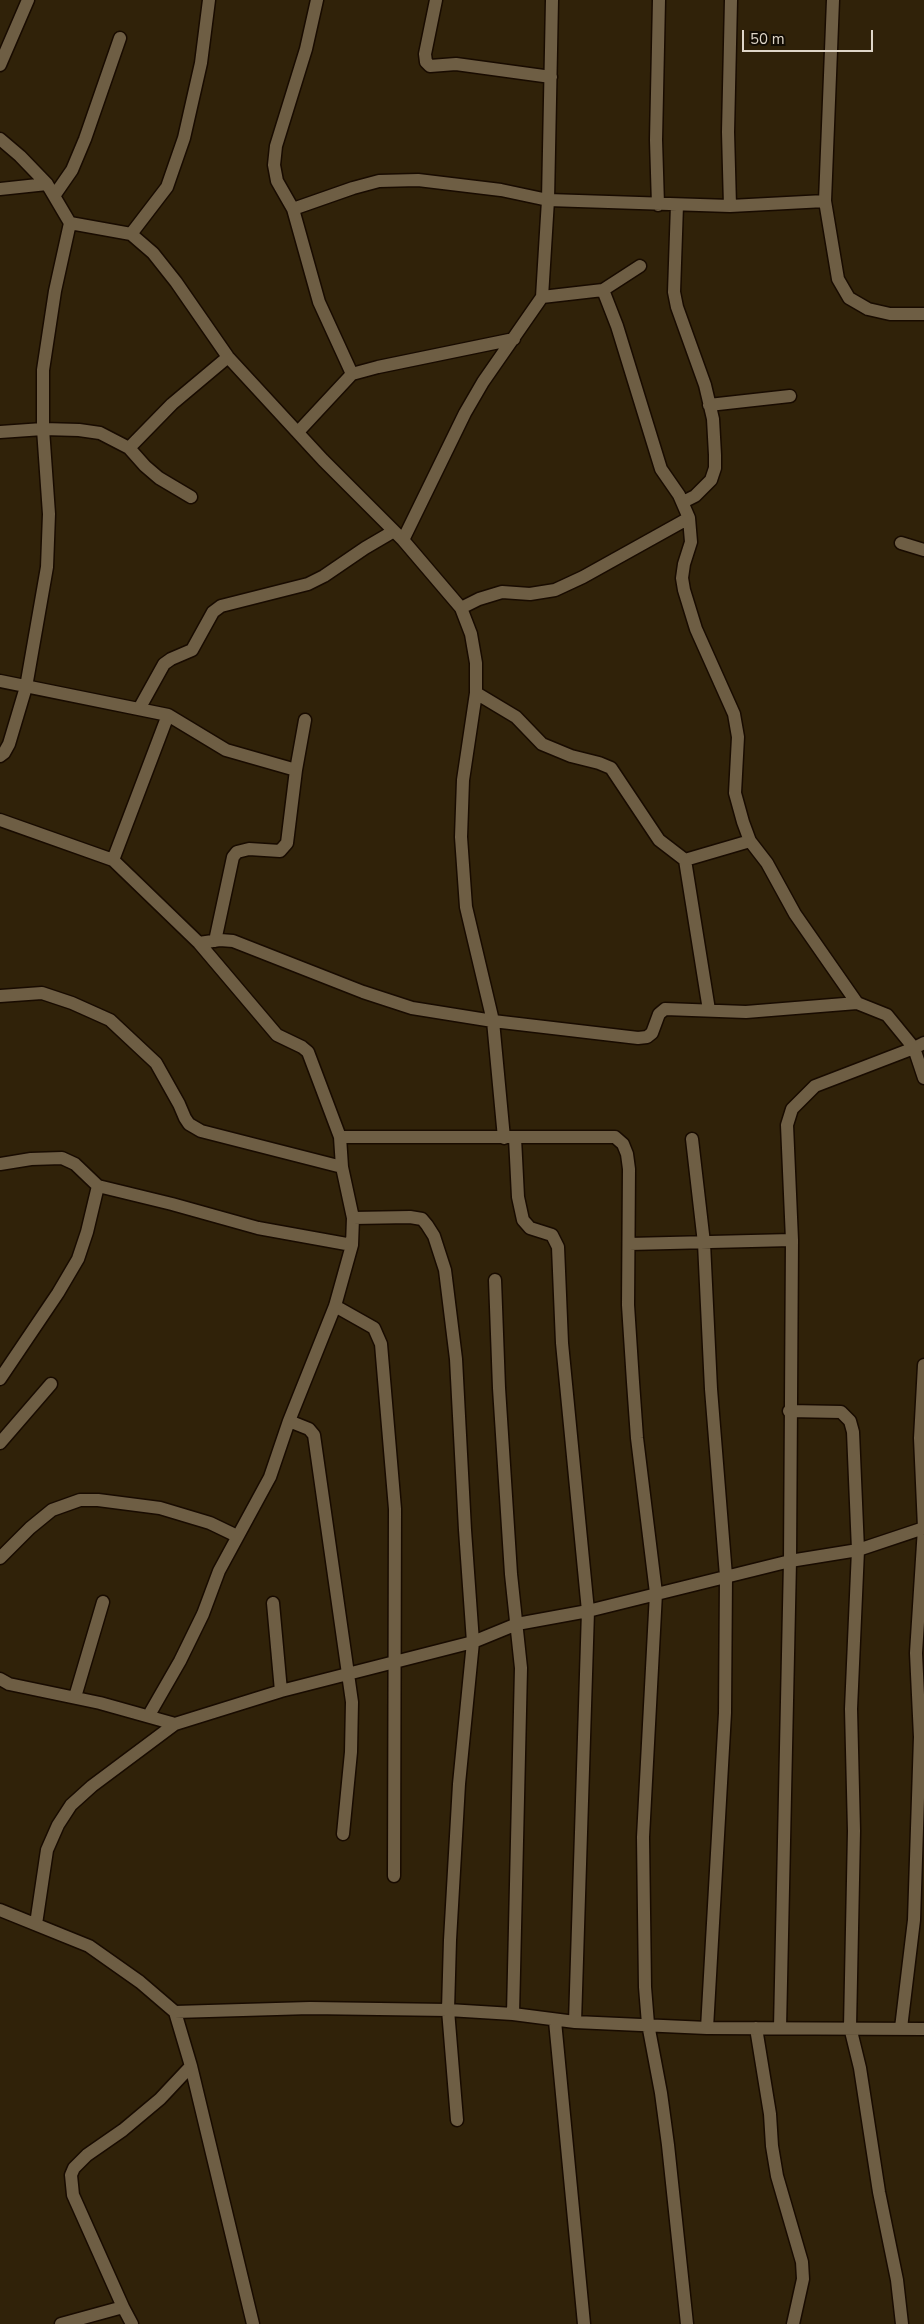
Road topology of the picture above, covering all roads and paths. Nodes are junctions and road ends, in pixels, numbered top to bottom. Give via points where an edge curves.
1 (28, 0) edge
2 (209, 0) edge
3 (317, 0) edge
4 (436, 0) edge
5 (552, 0) edge
6 (659, 0) edge
7 (731, 0) edge
8 (833, 0) edge
9 (120, 38) dead end
10 (0, 65) edge
11 (551, 77) junction
12 (0, 139) edge
13 (47, 184) junction
14 (0, 189) edge
15 (54, 196) junction
16 (548, 200) junction
17 (825, 201) junction
18 (658, 205) junction
19 (677, 205) junction
20 (730, 206) junction
21 (293, 209) junction
22 (70, 223) junction
23 (132, 234) junction
24 (640, 266) dead end
25 (603, 290) junction
26 (542, 296) junction
27 (924, 314) edge
28 (514, 339) junction
29 (228, 357) junction
30 (352, 374) junction
31 (790, 396) dead end
32 (709, 405) junction
33 (43, 429) junction
34 (0, 432) edge
35 (298, 432) junction
36 (129, 448) junction
37 (191, 497) dead end
38 (683, 502) junction
39 (689, 518) junction
40 (394, 531) junction
41 (403, 540) junction
42 (901, 543) dead end
43 (924, 550) edge
44 (461, 608) junction
45 (0, 681) edge
46 (26, 687) junction
47 (476, 693) junction
48 (139, 709) junction
49 (168, 715) junction
50 (305, 720) dead end
51 (0, 756) edge
52 (296, 770) junction
53 (0, 820) edge
54 (750, 841) junction
55 (113, 860) junction
56 (685, 860) junction
57 (215, 940) junction
58 (198, 942) junction
59 (0, 996) edge
60 (857, 1004) junction
61 (709, 1010) junction
62 (493, 1021) junction
63 (919, 1045) edge
64 (924, 1078) edge
65 (340, 1138) junction
66 (510, 1138) junction
67 (692, 1139) dead end
68 (0, 1164) edge
69 (342, 1168) junction
70 (98, 1186) junction
71 (353, 1218) junction
72 (792, 1240) junction
73 (704, 1243) junction
74 (352, 1244) junction
75 (629, 1244) junction
76 (495, 1280) dead end
77 (335, 1306) junction
78 (924, 1365) edge
79 (0, 1379) edge
80 (51, 1384) dead end
81 (789, 1411) junction
82 (289, 1421) junction
83 (0, 1443) edge
84 (924, 1528) edge
85 (238, 1536) junction
86 (858, 1550) junction
87 (0, 1558) edge
88 (790, 1561) junction
89 (726, 1576) junction
90 (656, 1594) junction
91 (103, 1602) dead end
92 (273, 1603) dead end
93 (588, 1611) junction
94 (517, 1624) junction
95 (473, 1642) junction
96 (394, 1662) junction
97 (346, 1674) junction
98 (3, 1683) edge
99 (281, 1691) junction
100 (75, 1697) junction
101 (149, 1715) junction
102 (175, 1724) junction
103 (343, 1834) dead end
104 (394, 1876) dead end
105 (0, 1910) edge
106 (36, 1924) junction
107 (448, 2010) junction
108 (175, 2012) junction
109 (513, 2014) junction
110 (555, 2020) junction
111 (575, 2022) junction
112 (648, 2024) junction
113 (850, 2027) junction
114 (707, 2028) junction
115 (756, 2028) junction
116 (780, 2028) junction
117 (901, 2028) junction
118 (924, 2028) edge
119 (191, 2066) junction
120 (457, 2120) dead end
121 (123, 2307) junction
122 (61, 2324) edge
123 (132, 2324) edge
124 (253, 2324) edge
125 (584, 2324) edge
126 (687, 2324) edge
127 (793, 2324) edge
128 (902, 2324) edge

1 - 10 street
2 - 23 street via 199,72 184,138 167,187
3 - 21 street via 306,49 276,146 274,166 278,181
4 - 11 street via 425,54 430,66 456,64
5 - 11 street
6 - 18 street
7 - 20 street
8 - 17 street
9 - 15 street via 85,139 72,170
11 - 16 street
12 - 13 street
13 - 14 street
13 - 15 street
15 - 22 street
16 - 18 street
16 - 21 street via 501,190 418,180 379,181
16 - 26 street
17 - 20 street
17 - 27 street via 838,279 850,298 868,308 890,314
18 - 19 street
19 - 20 street
19 - 32 street via 674,292
21 - 30 street via 319,302
22 - 23 street
22 - 33 street via 43,370
23 - 29 street via 153,253 176,282
24 - 25 street
25 - 26 street
25 - 38 street via 661,468
26 - 28 street
28 - 30 street
28 - 41 street via 465,413
29 - 35 street
29 - 36 street via 172,404
30 - 35 street
31 - 32 street
32 - 38 street via 713,419 715,468 702,490
33 - 34 street
33 - 36 street via 100,434
33 - 46 street via 49,514 47,567
35 - 40 street
36 - 37 street via 159,478
38 - 39 street
39 - 44 street via 555,590 530,594 502,592 479,598
39 - 54 street via 691,542 684,564 684,590 696,629 734,714 738,737 735,793
40 - 41 street
40 - 48 street via 316,580 221,606 213,612 192,650 164,664
41 - 44 street
42 - 43 street
44 - 47 street via 471,634 476,663
45 - 46 street
46 - 48 street
46 - 51 street via 9,744
47 - 56 street via 516,718 542,744 611,768 659,840
47 - 62 street via 462,780 462,837 466,907
48 - 49 street
49 - 52 street via 226,750
49 - 55 street
50 - 52 street
52 - 57 street via 287,843 280,851 249,849 236,852
53 - 55 street
54 - 56 street
54 - 60 street via 768,863 795,914
55 - 58 street
56 - 61 street
57 - 58 street
57 - 62 street via 243,944 412,1008
58 - 65 street via 277,1034 308,1052
59 - 69 street via 42,993 110,1020 156,1063 185,1118 201,1131
60 - 61 street via 746,1012
60 - 63 street via 887,1015
61 - 62 street via 665,1009 659,1014 652,1033 638,1038
62 - 66 street
63 - 64 street
63 - 72 street via 815,1086 792,1109 787,1125
65 - 66 street
65 - 69 street
66 - 75 street via 603,1136 615,1137 623,1144 629,1170
66 - 93 street via 523,1220 530,1228 552,1235 558,1247 563,1352
67 - 73 street
68 - 70 street via 62,1158 75,1164
69 - 71 street
70 - 74 street via 258,1228
70 - 79 street via 78,1259
71 - 74 street
71 - 95 street via 410,1217 422,1220 434,1236 445,1270 456,1359
72 - 73 street
72 - 81 street
73 - 75 street
73 - 89 street via 711,1389
74 - 77 street
75 - 90 street via 628,1305 637,1438
76 - 94 street via 510,1574
77 - 82 street
77 - 96 street via 374,1328 381,1344 395,1509
78 - 84 street via 920,1438
80 - 83 street
81 - 86 street via 840,1412 850,1421
81 - 88 street
82 - 85 street via 270,1477
82 - 97 street via 309,1429 314,1435
84 - 86 street
84 - 117 street via 916,1653 920,1737 914,1920
85 - 87 street via 160,1508 80,1500 52,1510
85 - 101 street via 219,1570 203,1614 180,1661
86 - 88 street
86 - 113 street via 851,1709 854,1831
88 - 89 street
88 - 116 street
89 - 90 street
89 - 114 street via 725,1713
90 - 93 street
90 - 112 street via 643,1837 643,1941
91 - 100 street
92 - 99 street
93 - 94 street
93 - 111 street
94 - 95 street
94 - 109 street via 521,1668
95 - 96 street
95 - 107 street via 459,1784
96 - 97 street
96 - 104 street
97 - 99 street
97 - 103 street via 352,1717
98 - 100 street
99 - 102 street
100 - 101 street
101 - 102 street
102 - 106 street via 71,1805 47,1850
105 - 106 street
106 - 108 street via 89,1946
107 - 108 street via 310,2008
107 - 109 street
107 - 120 street
108 - 119 street
109 - 110 street
110 - 111 street
110 - 125 street
111 - 112 street
112 - 114 street
112 - 126 street via 664,2110
113 - 116 street
113 - 117 street
113 - 128 street via 860,2068
114 - 115 street
115 - 116 street
115 - 127 street via 777,2176 802,2262 803,2279
117 - 118 street
119 - 121 street via 160,2099 87,2155 71,2175 73,2195
119 - 124 street
121 - 122 street
121 - 123 street

